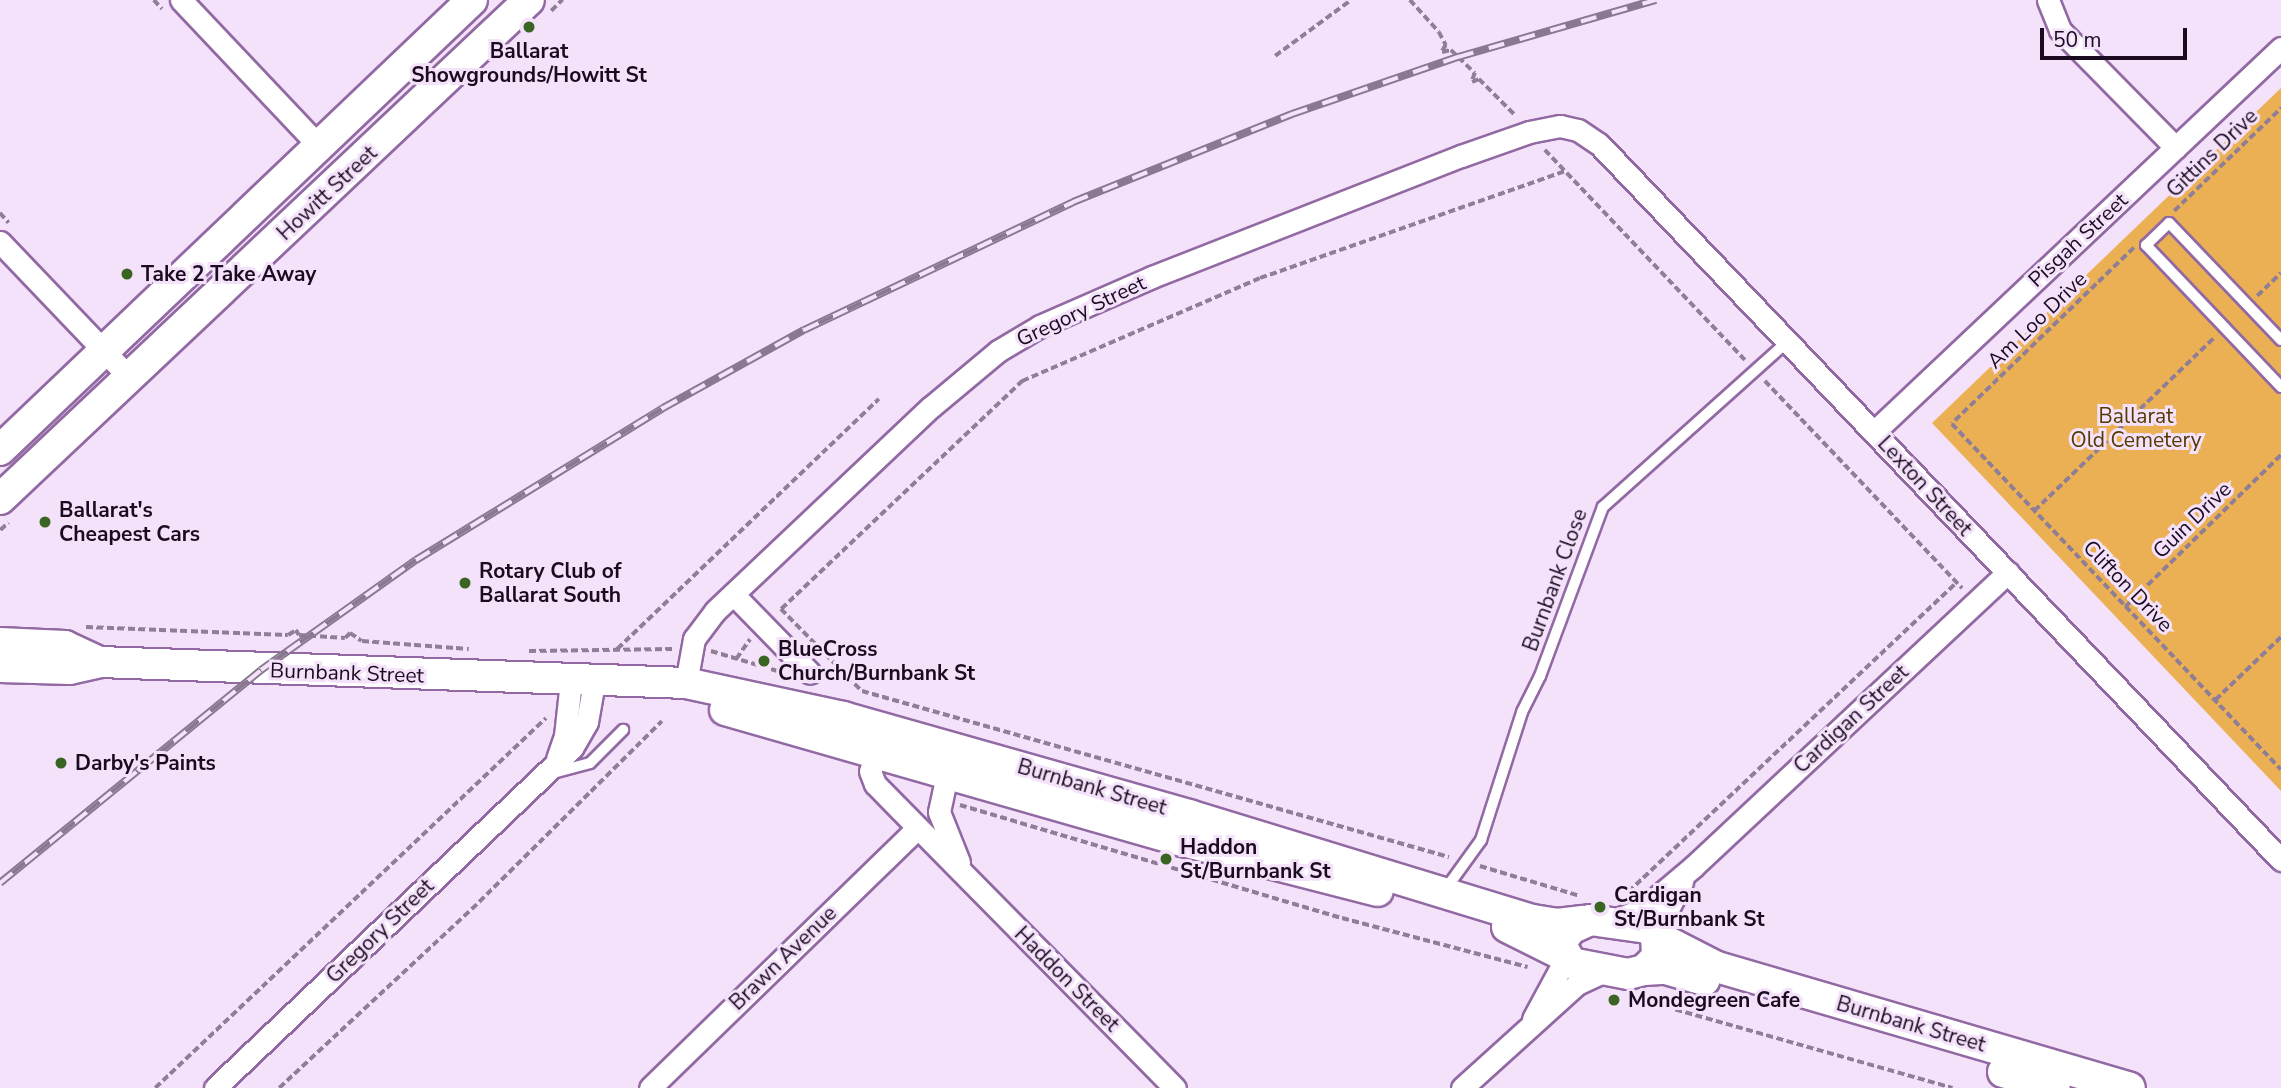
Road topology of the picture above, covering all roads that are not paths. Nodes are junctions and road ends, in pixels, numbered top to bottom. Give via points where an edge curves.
1 (180, 0) edge
2 (472, 0) edge
3 (529, 0) edge
4 (2048, 0) edge
5 (2281, 48) edge
6 (1560, 126) joint
7 (319, 146) junction
8 (2176, 148) junction
9 (0, 242) edge
10 (2281, 340) edge
11 (1787, 342) junction
12 (104, 351) junction
13 (130, 378) junction
14 (2281, 387) edge
15 (1874, 432) junction
16 (0, 450) edge
17 (0, 499) edge
18 (2008, 572) junction
19 (733, 594) junction
20 (0, 643) edge
21 (100, 662) junction
22 (0, 667) edge
23 (817, 671) road end
24 (582, 682) junction
25 (686, 683) junction
26 (623, 730) dead end
27 (886, 741) junction
28 (951, 759) junction
29 (545, 775) junction
30 (916, 829) junction
31 (2281, 860) edge
32 (1693, 866) junction
33 (970, 878) junction
34 (1445, 890) junction
35 (1593, 913) junction
36 (1656, 935) junction
37 (1562, 965) junction
38 (1605, 971) junction
39 (1639, 984) junction
40 (1530, 1024) junction
41 (1171, 1085) edge
42 (215, 1088) edge
43 (650, 1088) edge
44 (1462, 1088) edge
45 (2055, 1088) edge
46 (2130, 1088) edge

1 - 7 street
2 - 7 main road, Howitt Street
3 - 13 main road, Howitt Street
4 - 8 street via 2060,30
5 - 8 street, Pisgah Street
6 - 11 street, Lexton Street via 1578,130 1599,144
6 - 19 street, Gregory Street via 1529,132 1152,277 1020,337 954,386
7 - 12 main road, Howitt Street
8 - 15 street, Pisgah Street
9 - 12 street
10 - 14 lane via 2169,223 2146,245
11 - 15 street, Lexton Street
11 - 34 lane, Burnbank Close via 1602,507 1540,676 1522,712 1481,840
12 - 13 street
12 - 16 main road, Howitt Street
13 - 17 main road, Howitt Street
15 - 18 street, Lexton Street
18 - 31 street, Lexton Street
18 - 32 street, Cardigan Street
19 - 23 street
19 - 25 street, Gregory Street via 699,631
20 - 21 main road, Burnbank Street via 65,646
21 - 22 main road, Burnbank Street via 70,669
21 - 24 main road, Burnbank Street
24 - 25 main road, Burnbank Street
24 - 27 main road, Burnbank Street
24 - 29 street, Gregory Street via 584,730
25 - 27 main road, Burnbank Street
26 - 29 lane via 590,762
27 - 28 main road, Burnbank Street
27 - 30 street, Haddon Street via 870,771 873,782
28 - 33 street, Haddon Street via 939,812
28 - 34 main road, Burnbank Street
28 - 37 main road, Burnbank Street via 1183,841 1520,932
29 - 42 street, Gregory Street
30 - 33 street, Haddon Street
30 - 43 street, Brawn Avenue
32 - 35 street, Cardigan Street via 1643,909
32 - 36 street, Cardigan Street via 1671,899
33 - 41 street, Haddon Street
34 - 35 main road, Burnbank Street via 1542,922
35 - 36 main road, Burnbank Street via 1640,924
35 - 37 main road via 1564,937
36 - 39 main road via 1657,957
36 - 46 main road, Burnbank Street via 1677,950 1717,967
37 - 38 main road, Burnbank Street
37 - 40 street
38 - 39 main road, Burnbank Street
38 - 40 street via 1583,980
39 - 45 main road, Burnbank Street via 1671,970
40 - 44 street

